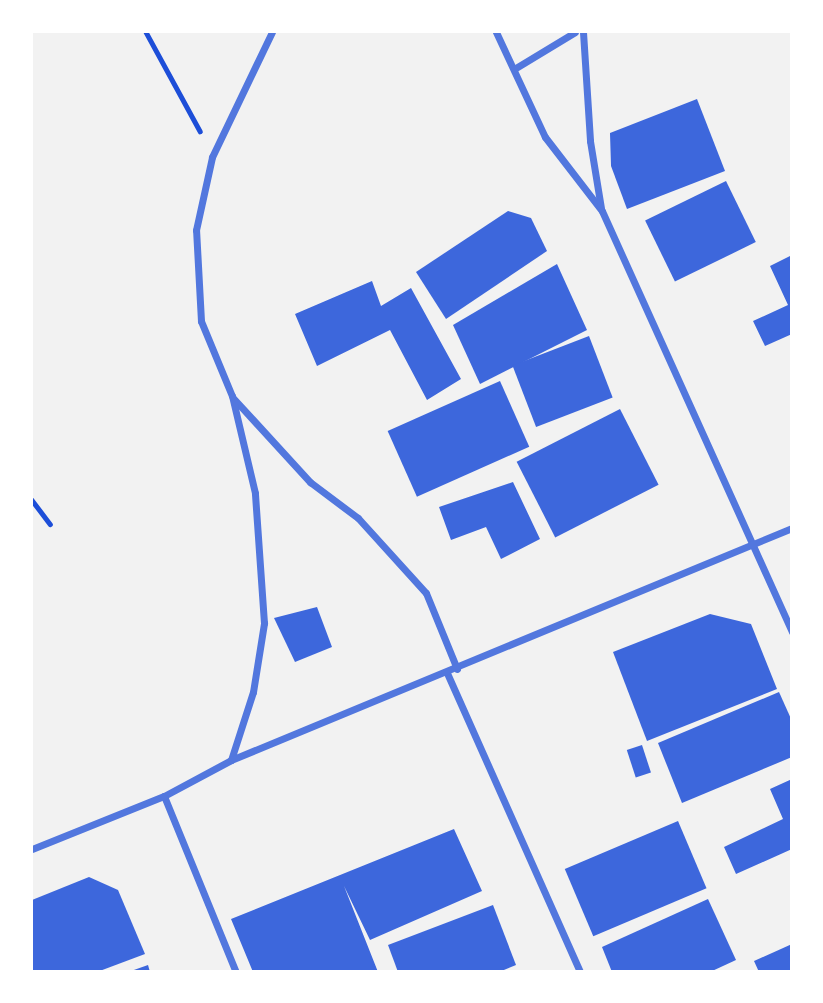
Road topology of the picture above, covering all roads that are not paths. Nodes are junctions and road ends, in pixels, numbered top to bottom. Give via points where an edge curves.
1 (272, 32) edge
2 (496, 32) edge
3 (575, 32) edge
4 (583, 32) edge
5 (514, 69) junction
6 (601, 211) junction
7 (232, 396) junction
8 (792, 528) edge
9 (752, 541) junction
10 (792, 632) edge
11 (457, 669) junction
12 (447, 673) junction
13 (231, 760) junction
14 (163, 796) junction
15 (32, 849) edge
16 (236, 971) edge
17 (580, 971) edge

1 - 7 street via 212,157 196,230 201,321
2 - 5 street
3 - 5 street
4 - 6 street via 590,141
5 - 6 street via 529,108 559,159
6 - 9 street
7 - 11 street via 310,482 358,518 426,593
7 - 13 street via 255,493 264,622 253,692
8 - 9 street
9 - 10 street
9 - 11 street
11 - 12 street
12 - 13 street
12 - 17 street
13 - 14 street
14 - 15 street
14 - 16 street

